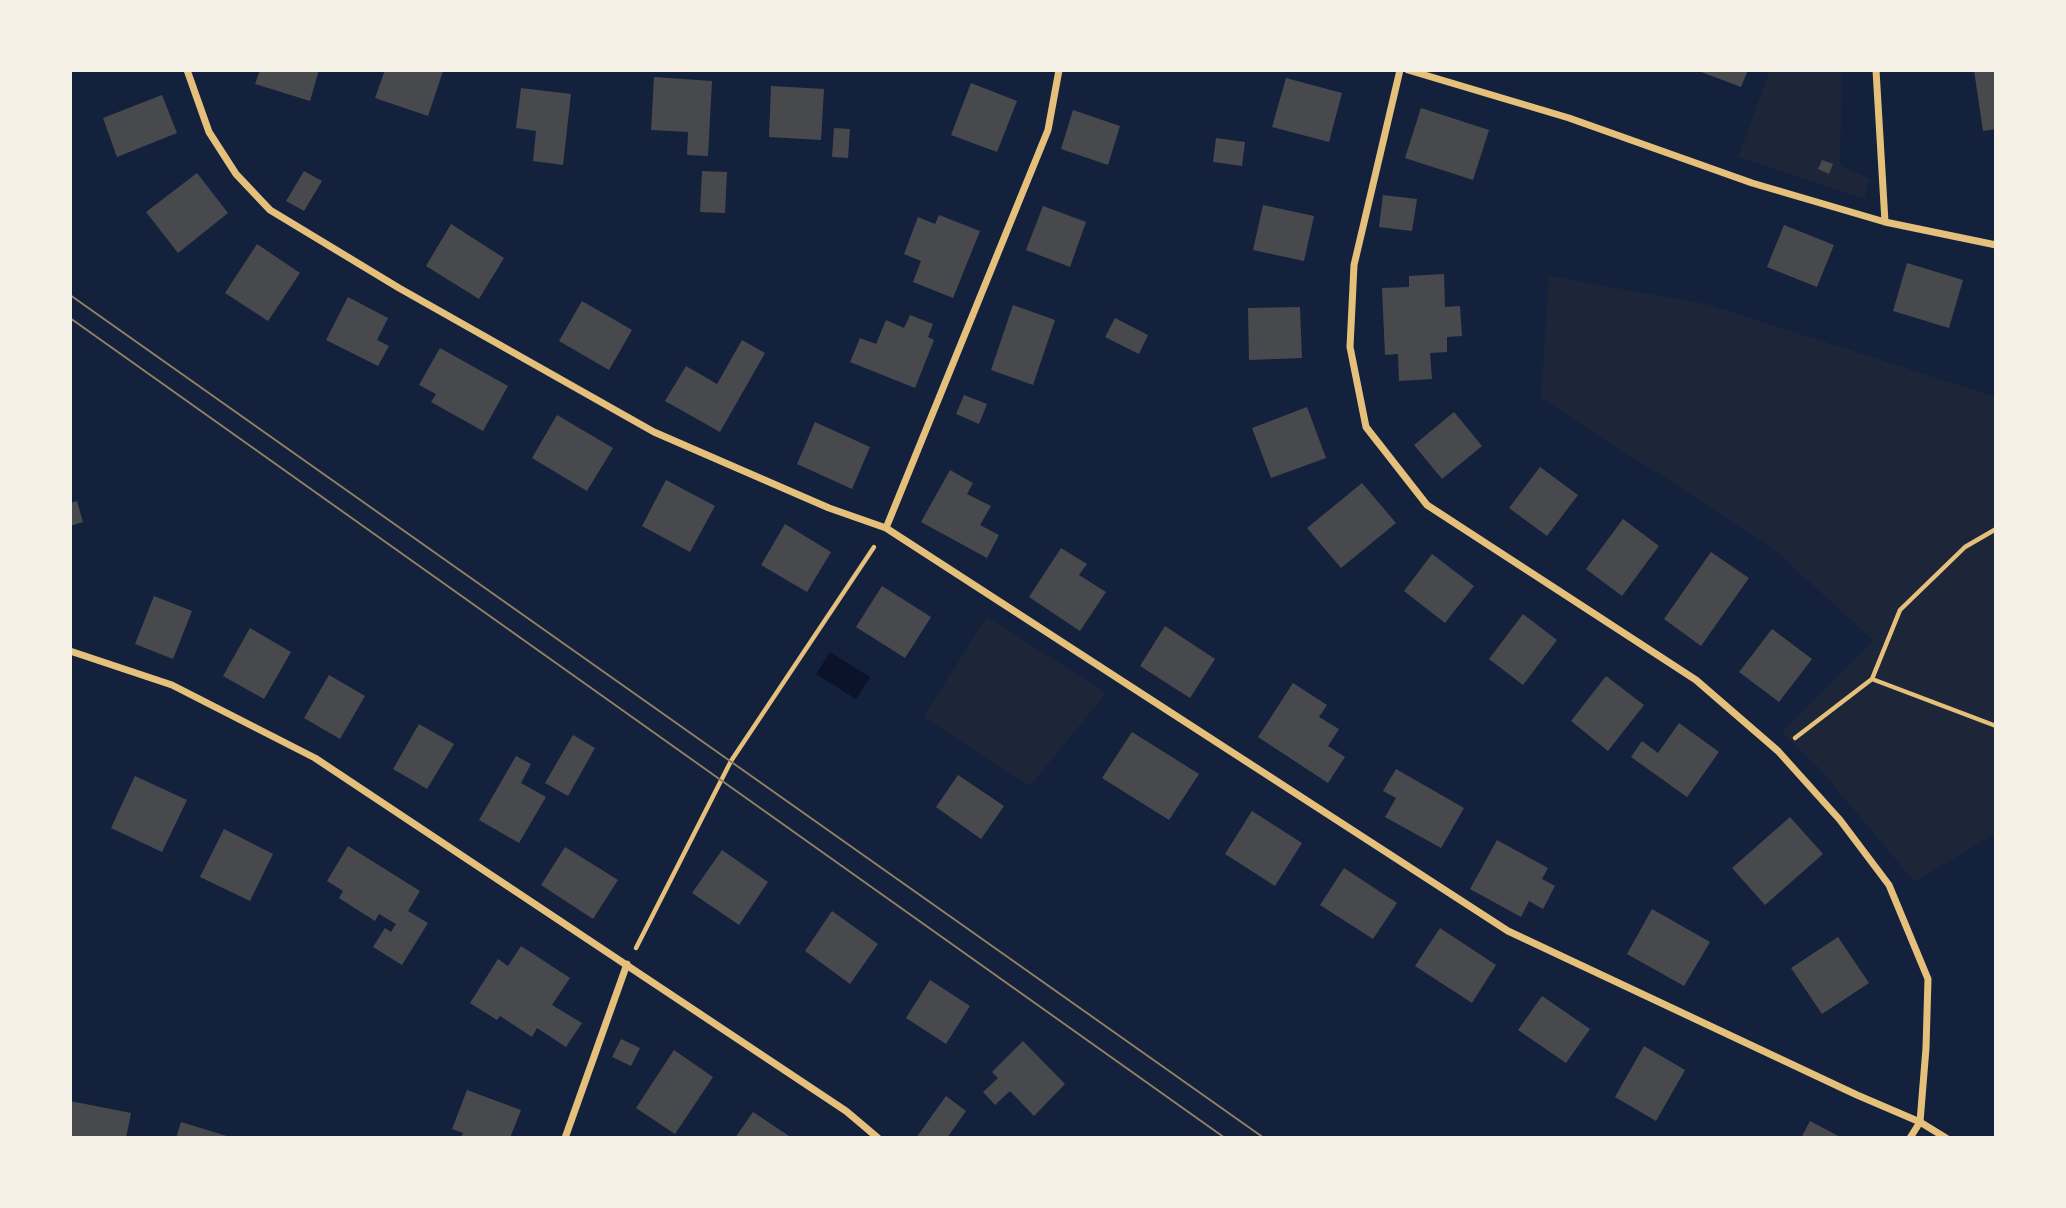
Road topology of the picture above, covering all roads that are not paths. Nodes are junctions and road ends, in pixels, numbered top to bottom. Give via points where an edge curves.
1 (187, 70) edge
2 (1059, 70) edge
3 (1400, 70) edge
4 (1408, 70) edge
5 (1876, 70) edge
6 (1885, 222) junction
7 (1996, 245) edge
8 (886, 528) junction
9 (70, 650) edge
10 (627, 964) junction
11 (1920, 1122) junction
12 (565, 1138) edge
13 (878, 1138) edge
14 (1910, 1138) edge
15 (1945, 1138) edge

1 - 8 street via 209,132 236,174 270,210 654,432
2 - 8 street via 1048,130
3 - 11 street via 1354,265 1350,347 1366,427 1427,505 1696,680 1777,751 1840,820 1889,885 1928,979
4 - 6 street
5 - 6 street
6 - 7 street
8 - 11 street via 1508,931
9 - 10 street via 172,685 315,758
10 - 12 street
10 - 13 street via 846,1111
11 - 14 street
11 - 15 street

